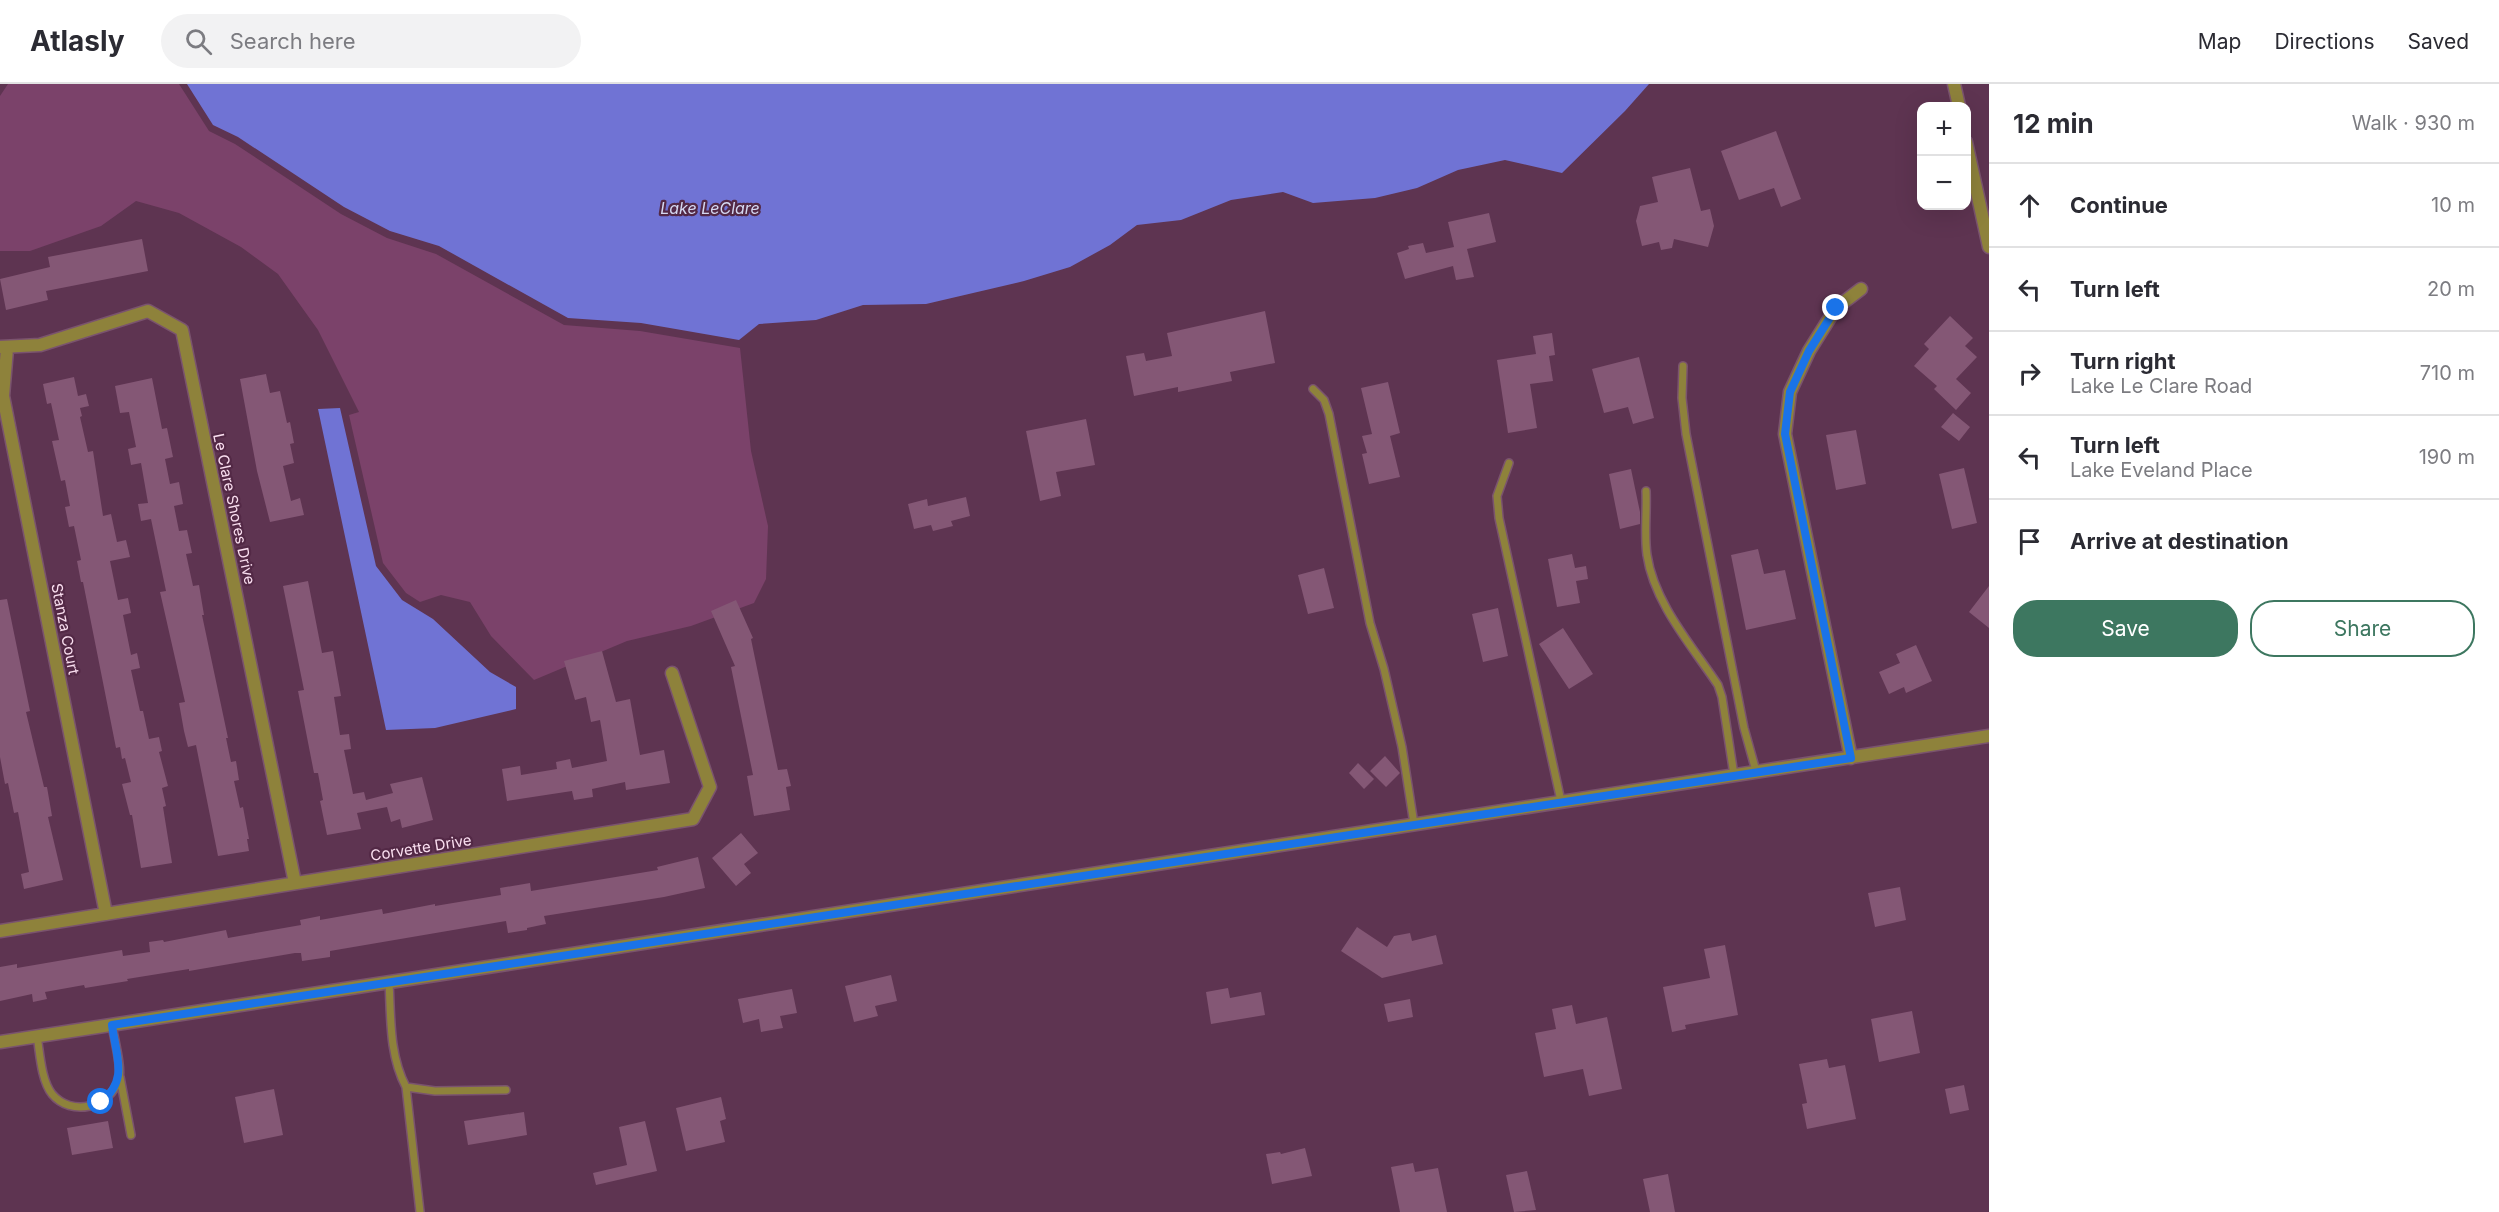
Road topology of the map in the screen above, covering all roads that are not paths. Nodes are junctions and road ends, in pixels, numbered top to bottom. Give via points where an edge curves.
1 (1954, 84) edge
2 (1958, 102) edge
3 (1969, 156) edge
4 (1989, 247) edge
5 (1861, 290) dead end
6 (3, 348) edge
7 (1683, 366) dead end
8 (1313, 389) dead end
9 (1509, 463) dead end
10 (1647, 491) dead end
11 (672, 673) dead end
12 (1989, 736) edge
13 (1851, 758) junction
14 (1756, 771) junction
15 (1734, 775) junction
16 (1561, 801) junction
17 (1414, 824) junction
18 (296, 883) junction
19 (106, 914) junction
20 (0, 931) edge
21 (389, 982) junction
22 (112, 1025) junction
23 (37, 1036) junction
24 (0, 1042) edge
25 (120, 1077) junction
26 (406, 1087) junction
27 (506, 1090) dead end
28 (131, 1135) dead end
29 (420, 1212) edge

1 - 2 street
3 - 4 street
5 - 13 street via 1836,308 1809,351 1790,392 1785,434
6 - 18 street, Le Clare Shores Drive via 39,345 148,311 182,330
6 - 19 street, Stanza Court via 3,396
7 - 14 lane via 1686,434 1737,697
8 - 17 lane via 1324,400 1329,414 1370,623 1402,747
9 - 16 lane via 1497,496 1499,518
10 - 15 lane via 1647,554 1652,575 1661,597 1718,685
11 - 18 street, Corvette Drive via 710,787 693,819
12 - 13 street
13 - 14 street
14 - 15 street
15 - 16 street
16 - 17 street
17 - 21 street
18 - 19 street, Corvette Drive
19 - 20 street, Corvette Drive
21 - 22 street
21 - 26 lane via 393,1046
22 - 23 street
22 - 25 lane
23 - 24 street
23 - 25 lane via 49,1088 68,1105 80,1108 101,1102
25 - 28 lane
26 - 27 lane via 435,1091
26 - 29 lane

